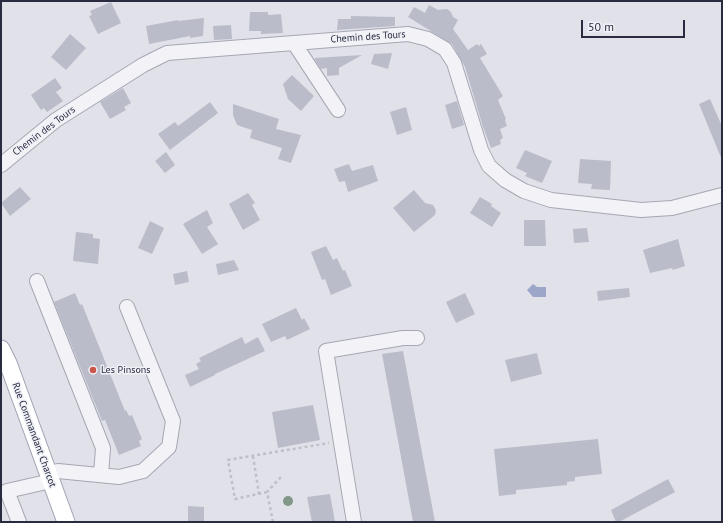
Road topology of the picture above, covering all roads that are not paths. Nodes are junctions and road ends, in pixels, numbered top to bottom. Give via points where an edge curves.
1 (294, 43) junction
2 (338, 110) dead end
3 (1, 165) edge
4 (722, 196) edge
5 (37, 281) dead end
6 (127, 307) dead end
7 (417, 338) dead end
8 (1, 349) edge
9 (101, 476) junction
10 (50, 478) junction
11 (19, 522) edge
12 (66, 522) edge
13 (354, 522) edge

1 - 2 street
1 - 3 street, Chemin des Tours via 167,53 143,65 56,120
1 - 4 street, Chemin des Tours via 408,34 428,39 445,49 454,63 481,150 489,166 505,180 524,191 551,200 641,210 672,208
5 - 9 street via 103,448
6 - 9 street via 172,421 169,447 143,471 118,477
7 - 13 street via 326,351
8 - 10 main road, Rue Commandant Charcot
9 - 10 street via 58,471
10 - 11 street via 7,491
10 - 12 main road, Rue Commandant Charcot

